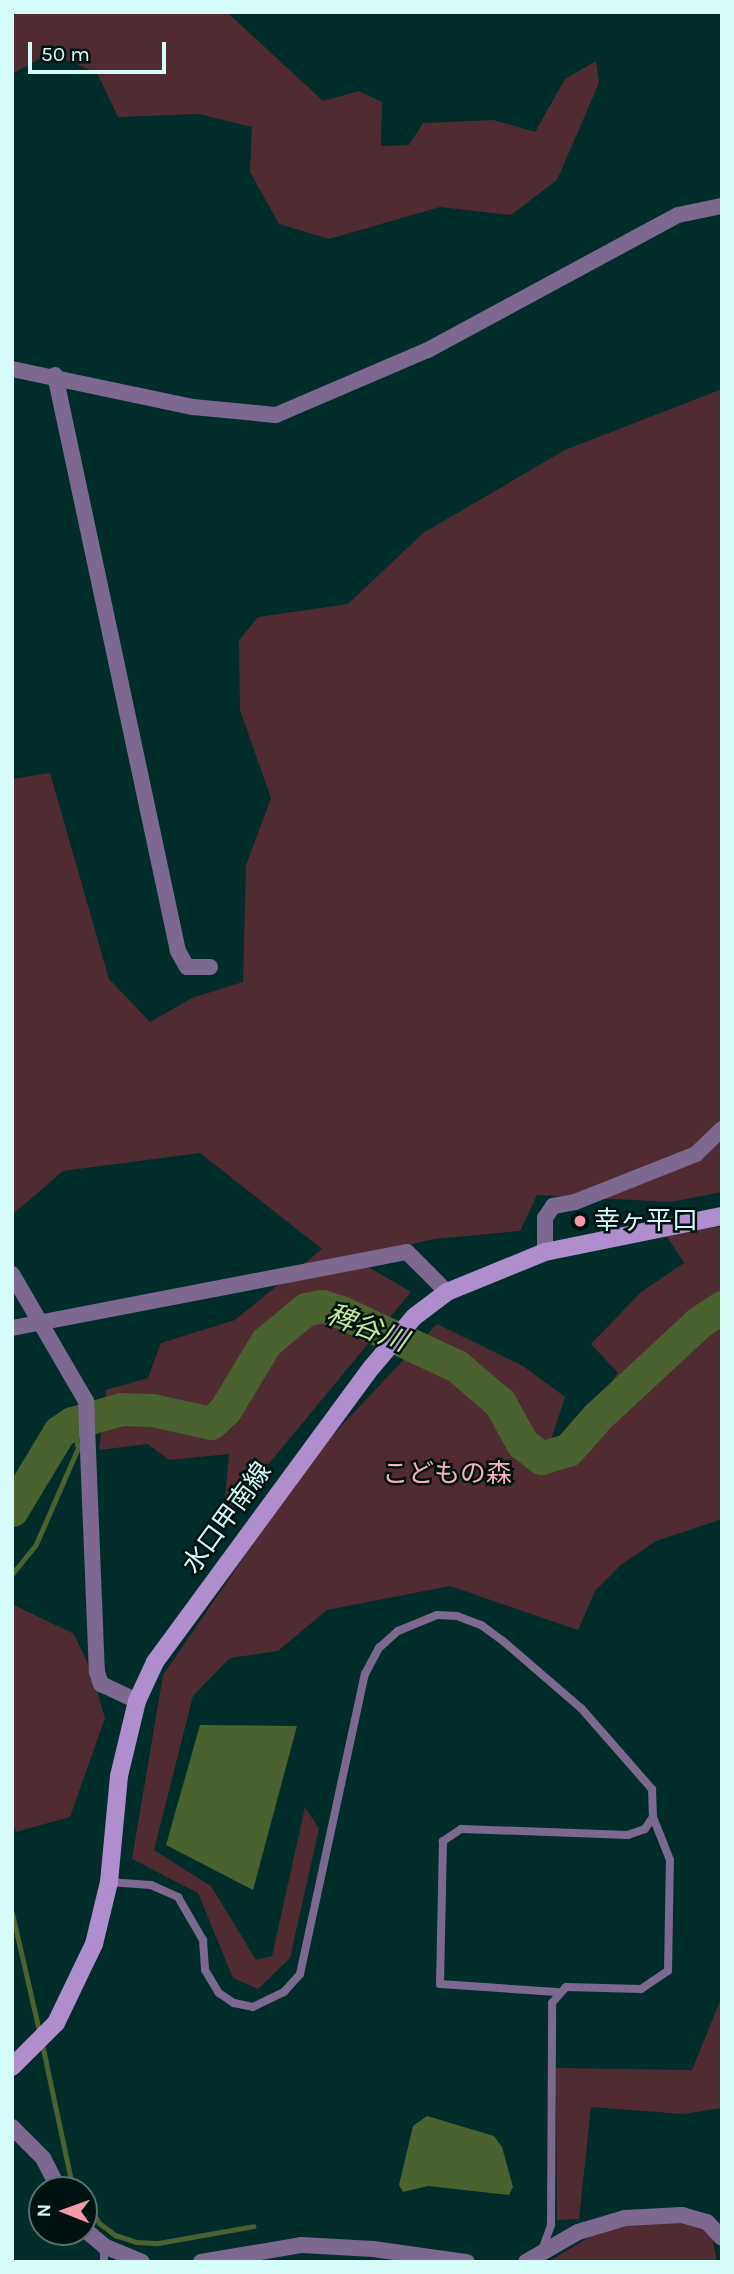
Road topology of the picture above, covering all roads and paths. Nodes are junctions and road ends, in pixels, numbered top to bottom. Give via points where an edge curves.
1 (722, 206) edge
2 (12, 369) edge
3 (55, 375) junction
4 (210, 967) dead end
5 (722, 1129) edge
6 (722, 1216) edge
7 (545, 1252) junction
8 (12, 1274) edge
9 (447, 1292) junction
10 (43, 1321) junction
11 (12, 1328) edge
12 (137, 1700) junction
13 (653, 1817) junction
14 (109, 1882) junction
15 (557, 1992) junction
16 (12, 2067) edge
17 (12, 2127) edge
18 (52, 2176) edge
19 (722, 2238) edge
20 (104, 2254) edge
21 (247, 2258) edge
22 (533, 2258) edge
23 (142, 2262) edge
24 (201, 2262) edge
25 (467, 2262) edge

1 - 3 street via 678,215 428,350 275,415 193,407
2 - 3 street
3 - 4 street via 178,951 187,967
5 - 7 street via 696,1154 575,1202 553,1206 545,1218
6 - 7 main road, 水口甲南線
7 - 9 main road, 水口甲南線
8 - 10 street
9 - 10 street via 407,1252
9 - 12 main road, 水口甲南線 via 414,1317 372,1367 155,1662
10 - 11 street
10 - 12 street via 86,1401 97,1672 101,1684
12 - 14 main road, 水口甲南線 via 118,1776
13 - 14 lane via 652,1789 581,1708 481,1625 437,1615 398,1631 379,1648 365,1674 300,1974 284,1992 253,2007 227,1998 205,1970 203,1940 178,1897 150,1885
13 - 15 lane via 670,1860 668,1971 641,1989 566,1987
13 - 15 lane via 645,1829 628,1835 461,1829 443,1841 440,1984
14 - 16 main road, 水口甲南線 via 80,1980 41,2040
15 - 22 lane via 550,2022 551,2225
17 - 18 street via 43,2158
19 - 22 street via 707,2222 682,2215 625,2218 578,2232
20 - 23 street
21 - 24 street
21 - 25 street via 301,2245

